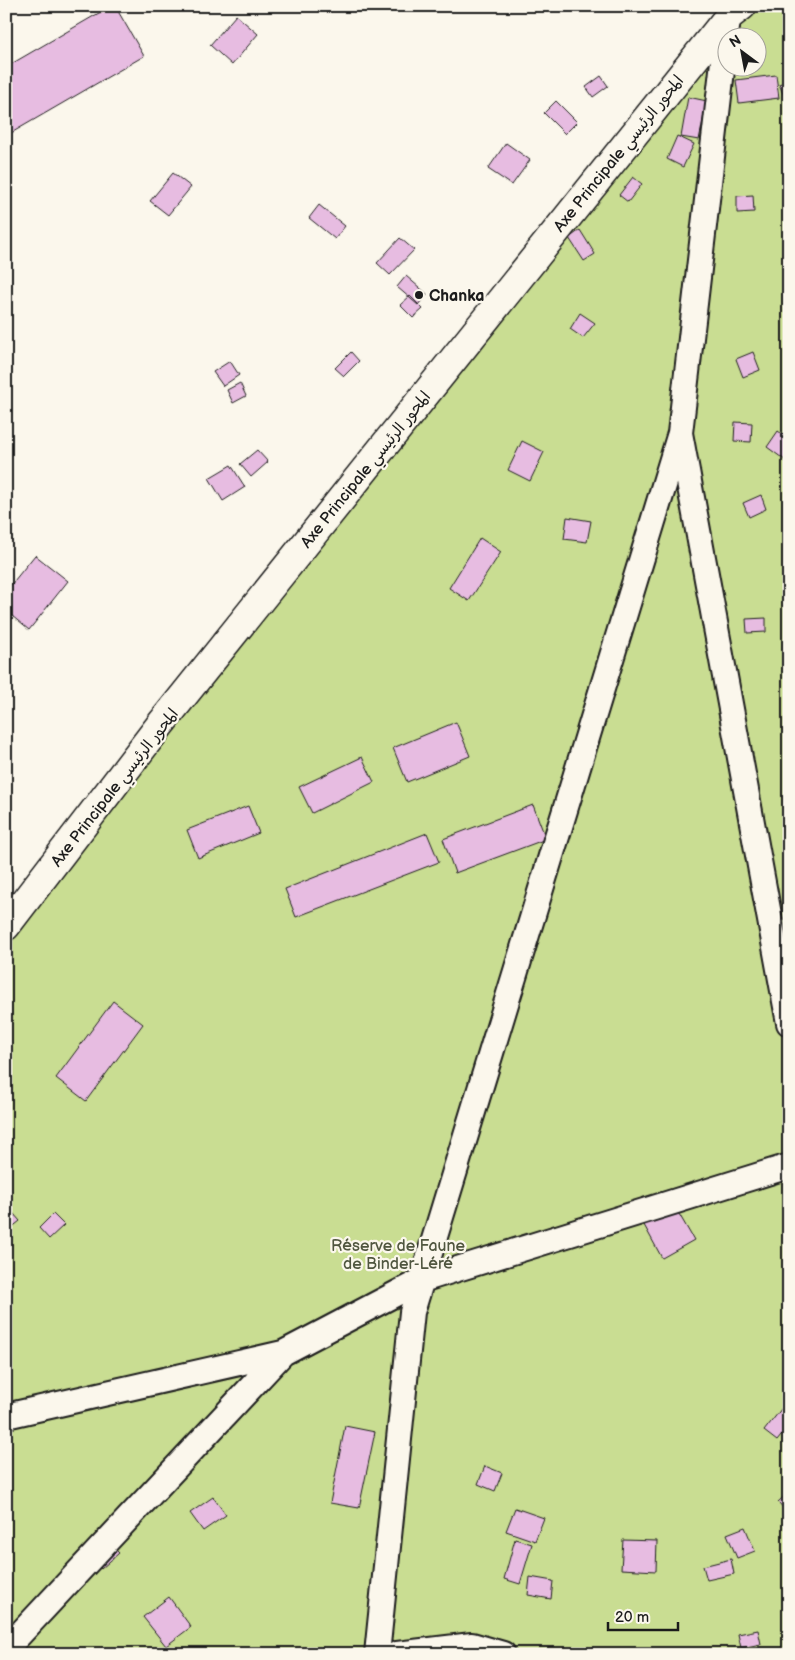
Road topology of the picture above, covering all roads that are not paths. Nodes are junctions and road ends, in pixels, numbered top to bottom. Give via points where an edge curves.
1 (733, 9) edge
2 (680, 433) junction
3 (6, 926) edge
4 (789, 1023) edge
5 (789, 1166) edge
6 (422, 1280) junction
7 (283, 1353) junction
8 (6, 1416) edge
9 (6, 1648) edge
10 (377, 1654) edge
11 (397, 1654) edge
12 (503, 1654) edge

1 - 2 street
1 - 3 main road, Axe Principale المحور الرئيسي via 160,725
2 - 4 street
2 - 6 street
5 - 6 street
6 - 7 street
6 - 10 street via 412,1312
7 - 8 street
7 - 9 street
11 - 12 street via 472,1645

